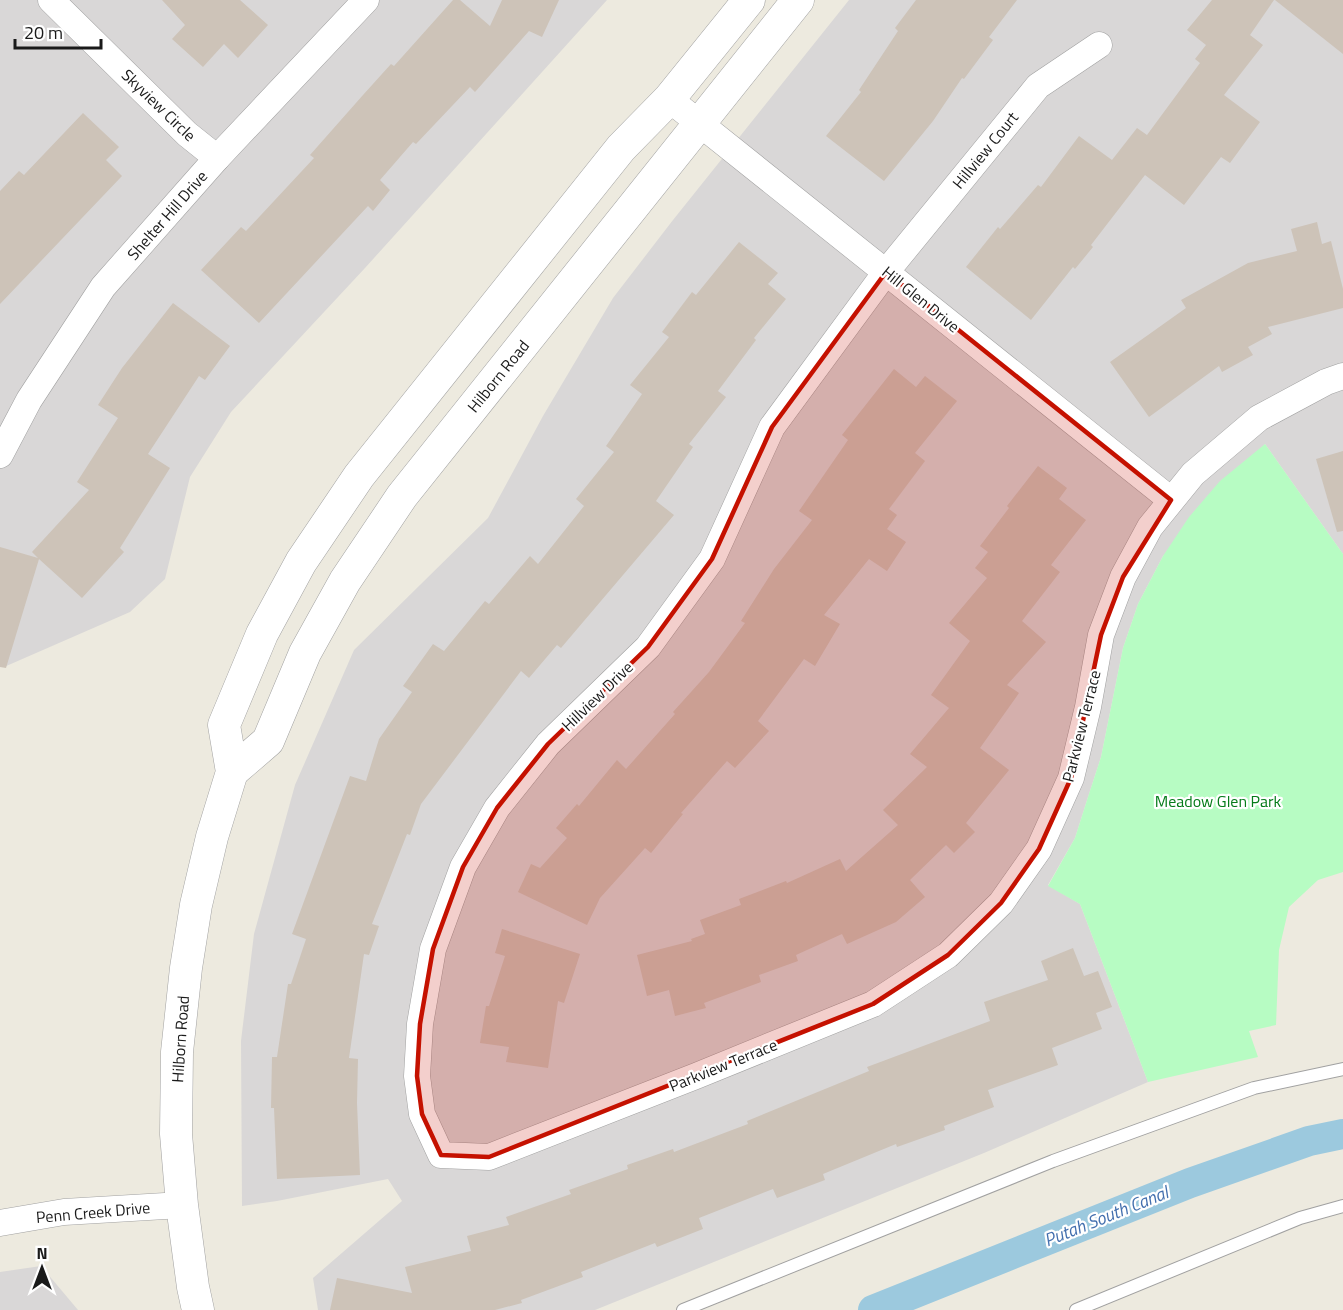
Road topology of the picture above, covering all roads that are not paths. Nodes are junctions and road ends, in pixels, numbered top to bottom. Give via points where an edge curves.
1 (51, 0) edge
2 (366, 0) edge
3 (749, 0) edge
4 (798, 0) edge
5 (1099, 45) dead end
6 (669, 99) junction
7 (700, 123) junction
8 (217, 158) junction
9 (886, 272) junction
10 (1343, 376) edge
11 (0, 455) edge
12 (1171, 500) junction
13 (232, 772) junction
14 (1343, 1069) edge
15 (441, 1155) joint
16 (182, 1205) junction
17 (1343, 1206) edge
18 (2, 1221) edge
19 (198, 1310) edge
20 (683, 1310) edge
21 (1076, 1310) edge

1 - 8 street, Skyview Circle via 187,134
2 - 8 street, Shelter Hill Drive
3 - 6 street, Hilborn Road
4 - 7 street, Hilborn Road
5 - 9 street, Hillview Court via 1038,86
6 - 7 street, Hill Glen Drive
6 - 13 street, Hilborn Road via 621,148 396,429 300,562 262,634 224,725
7 - 9 street, Hill Glen Drive
7 - 13 street, Hilborn Road via 402,496 345,581 305,653 268,741
8 - 11 street, Shelter Hill Drive via 103,287 29,400
9 - 12 street, Hill Glen Drive
9 - 15 street, Hillview Drive via 772,427 712,559 648,647 548,744 497,808 463,867 433,949 420,1024 417,1076 422,1114
10 - 12 street, Parkview Terrace via 1259,418 1193,474
12 - 15 street, Parkview Terrace via 1150,527 1123,577 1101,635 1071,778 1039,849 1001,903 948,955 873,1004 685,1080 489,1157
13 - 16 street, Hilborn Road via 196,905 186,968 177,1052 176,1134
14 - 20 lane via 1254,1088 1053,1161
16 - 18 street, Penn Creek Drive via 64,1212
16 - 19 street, Hilborn Road
17 - 21 lane via 1300,1218

